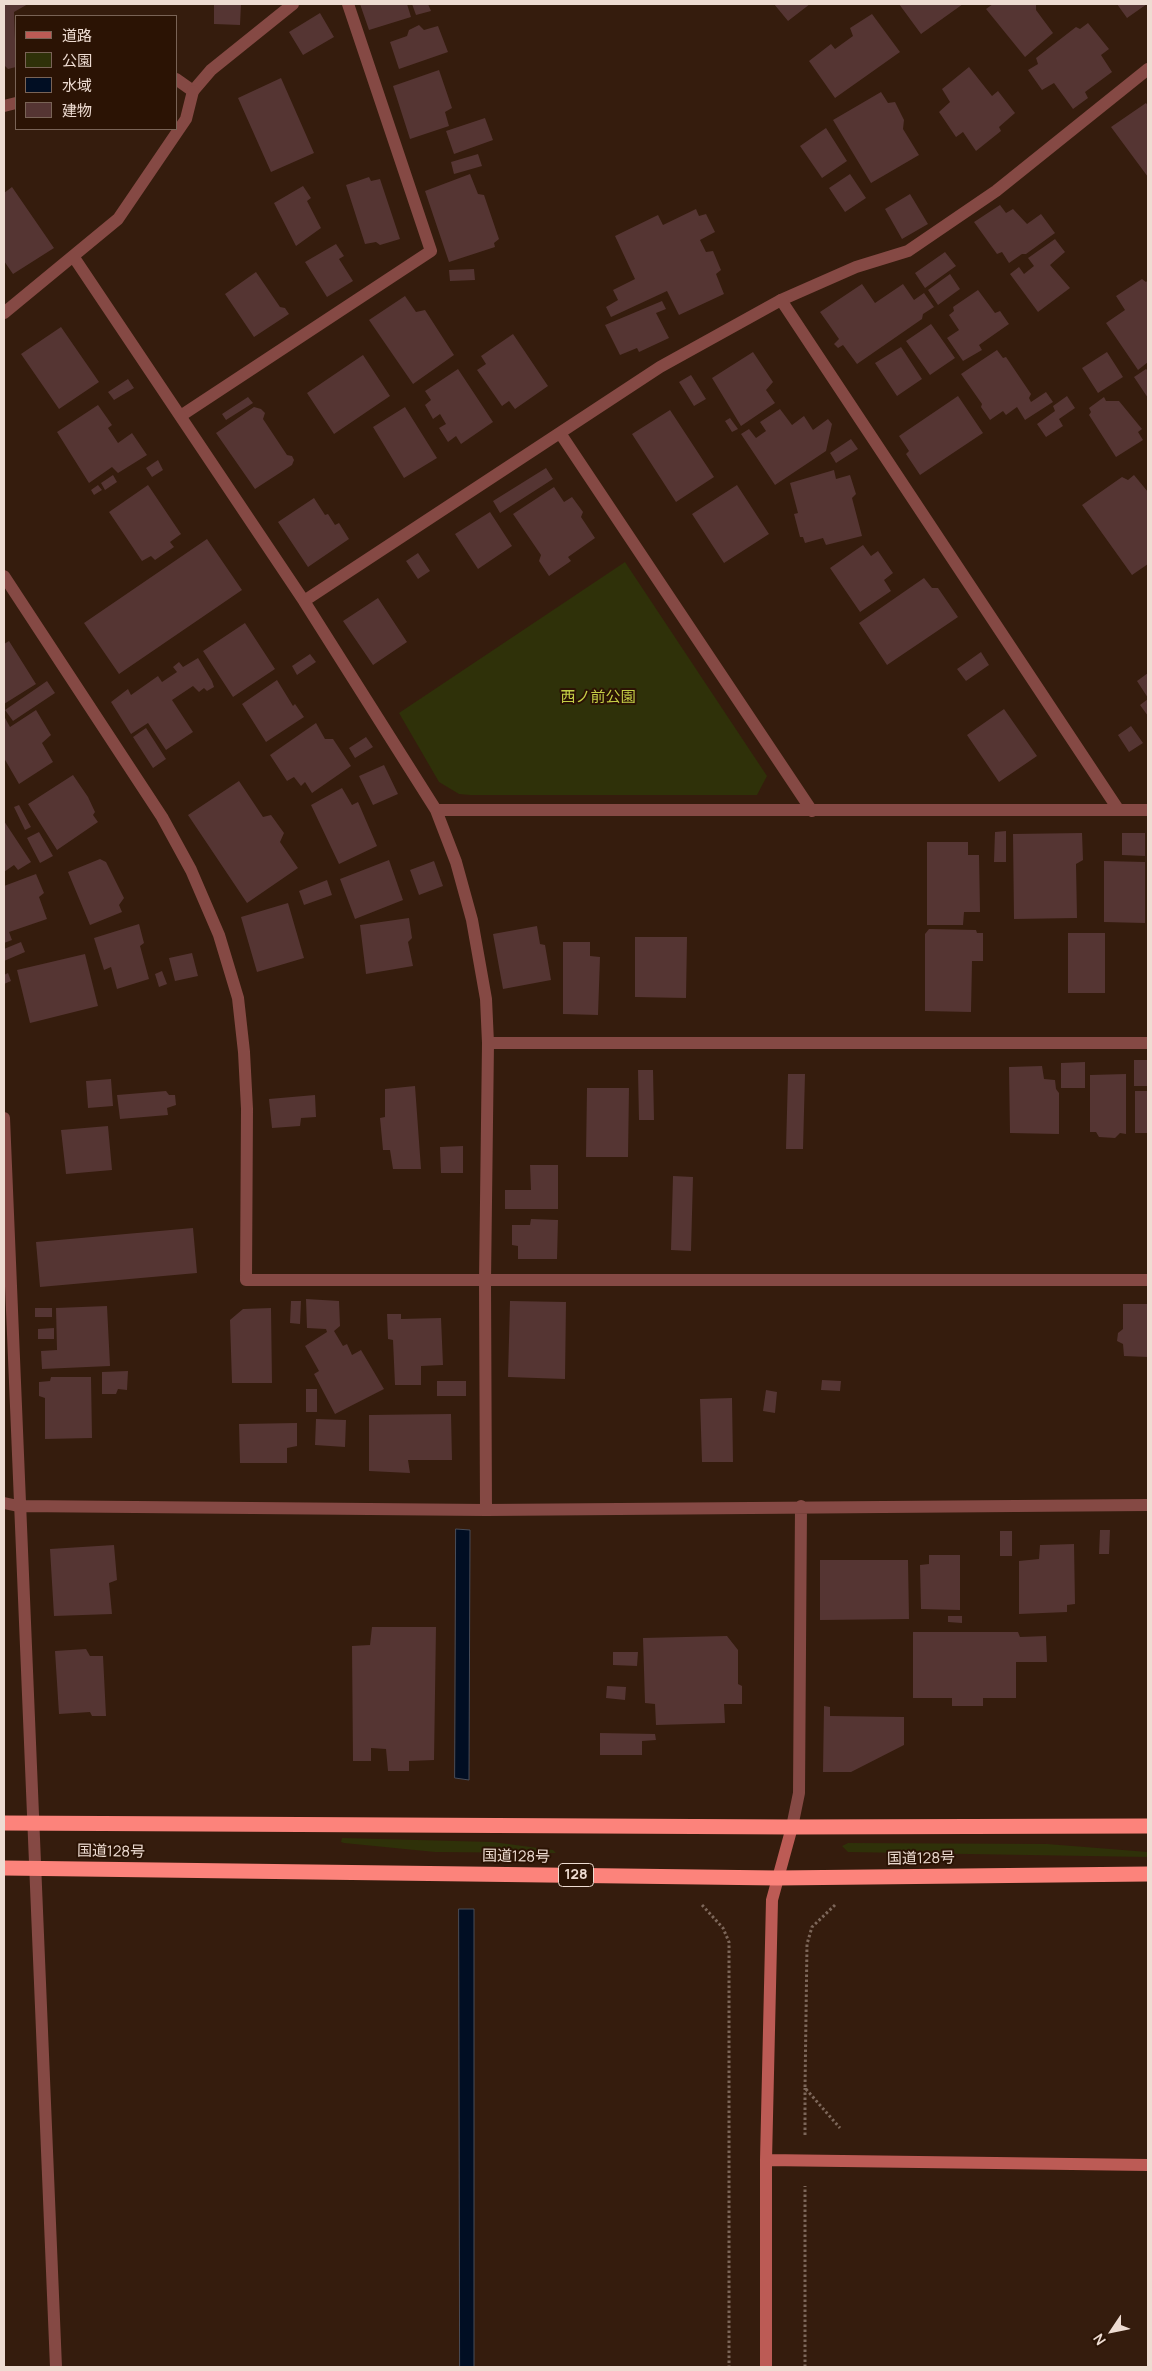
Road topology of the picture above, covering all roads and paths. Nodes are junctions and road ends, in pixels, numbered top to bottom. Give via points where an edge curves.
1 (293, 4) edge
2 (348, 4) edge
3 (1148, 69) edge
4 (178, 80) edge
5 (193, 91) junction
6 (74, 256) junction
7 (782, 300) junction
8 (4, 313) edge
9 (182, 415) junction
10 (560, 433) junction
11 (4, 576) edge
12 (304, 602) junction
13 (1118, 809) junction
14 (436, 810) junction
15 (1148, 810) edge
16 (812, 811) junction
17 (488, 1042) junction
18 (1148, 1043) edge
19 (4, 1118) edge
20 (7, 1228) edge
21 (1148, 1280) edge
22 (485, 1281) junction
23 (4, 1503) edge
24 (1148, 1505) edge
25 (18, 1506) junction
26 (801, 1506) junction
27 (486, 1510) junction
28 (4, 1823) edge
29 (33, 1823) junction
30 (1148, 1826) edge
31 (792, 1827) junction
32 (4, 1868) edge
33 (36, 1868) junction
34 (1148, 1874) edge
35 (777, 1878) junction
36 (842, 1902) dead end
37 (696, 1903) dead end
38 (805, 2088) junction
39 (840, 2128) dead end
40 (805, 2145) dead end
41 (766, 2160) junction
42 (1148, 2165) edge
43 (805, 2183) dead end
44 (56, 2367) edge
45 (729, 2367) edge
46 (766, 2367) edge
47 (804, 2367) edge

1 - 5 street via 211,70
2 - 9 street via 431,251
3 - 7 street via 996,191 908,251 856,267
4 - 5 street
5 - 6 street via 186,120 118,219
6 - 8 street
6 - 9 street
7 - 10 street via 660,367
7 - 13 street
9 - 12 street
10 - 12 street
10 - 16 street
11 - 22 street via 162,817 191,870 219,935 238,998 244,1052 246,1280
12 - 14 street
13 - 15 street
13 - 16 street
14 - 16 street
14 - 17 street via 456,862 472,920 486,999
17 - 18 street
17 - 22 street
19 - 20 street
20 - 25 street
21 - 22 street
22 - 27 street
23 - 25 street
24 - 26 street
25 - 27 street
25 - 29 street
26 - 27 street
26 - 31 street via 799,1793
28 - 29 highway, 国道128号
29 - 31 highway, 国道128号
29 - 33 street
30 - 31 highway, 国道128号
31 - 35 street
32 - 33 highway, 国道128号 / 128
33 - 35 highway, 国道128号 / 128
33 - 44 street
34 - 35 highway, 国道128号 / 128
35 - 41 street via 772,1900
36 - 38 path via 812,1927 807,1944
37 - 45 path via 714,1916 729,1942
38 - 39 path
38 - 40 path
41 - 42 street
41 - 46 street
43 - 47 path

